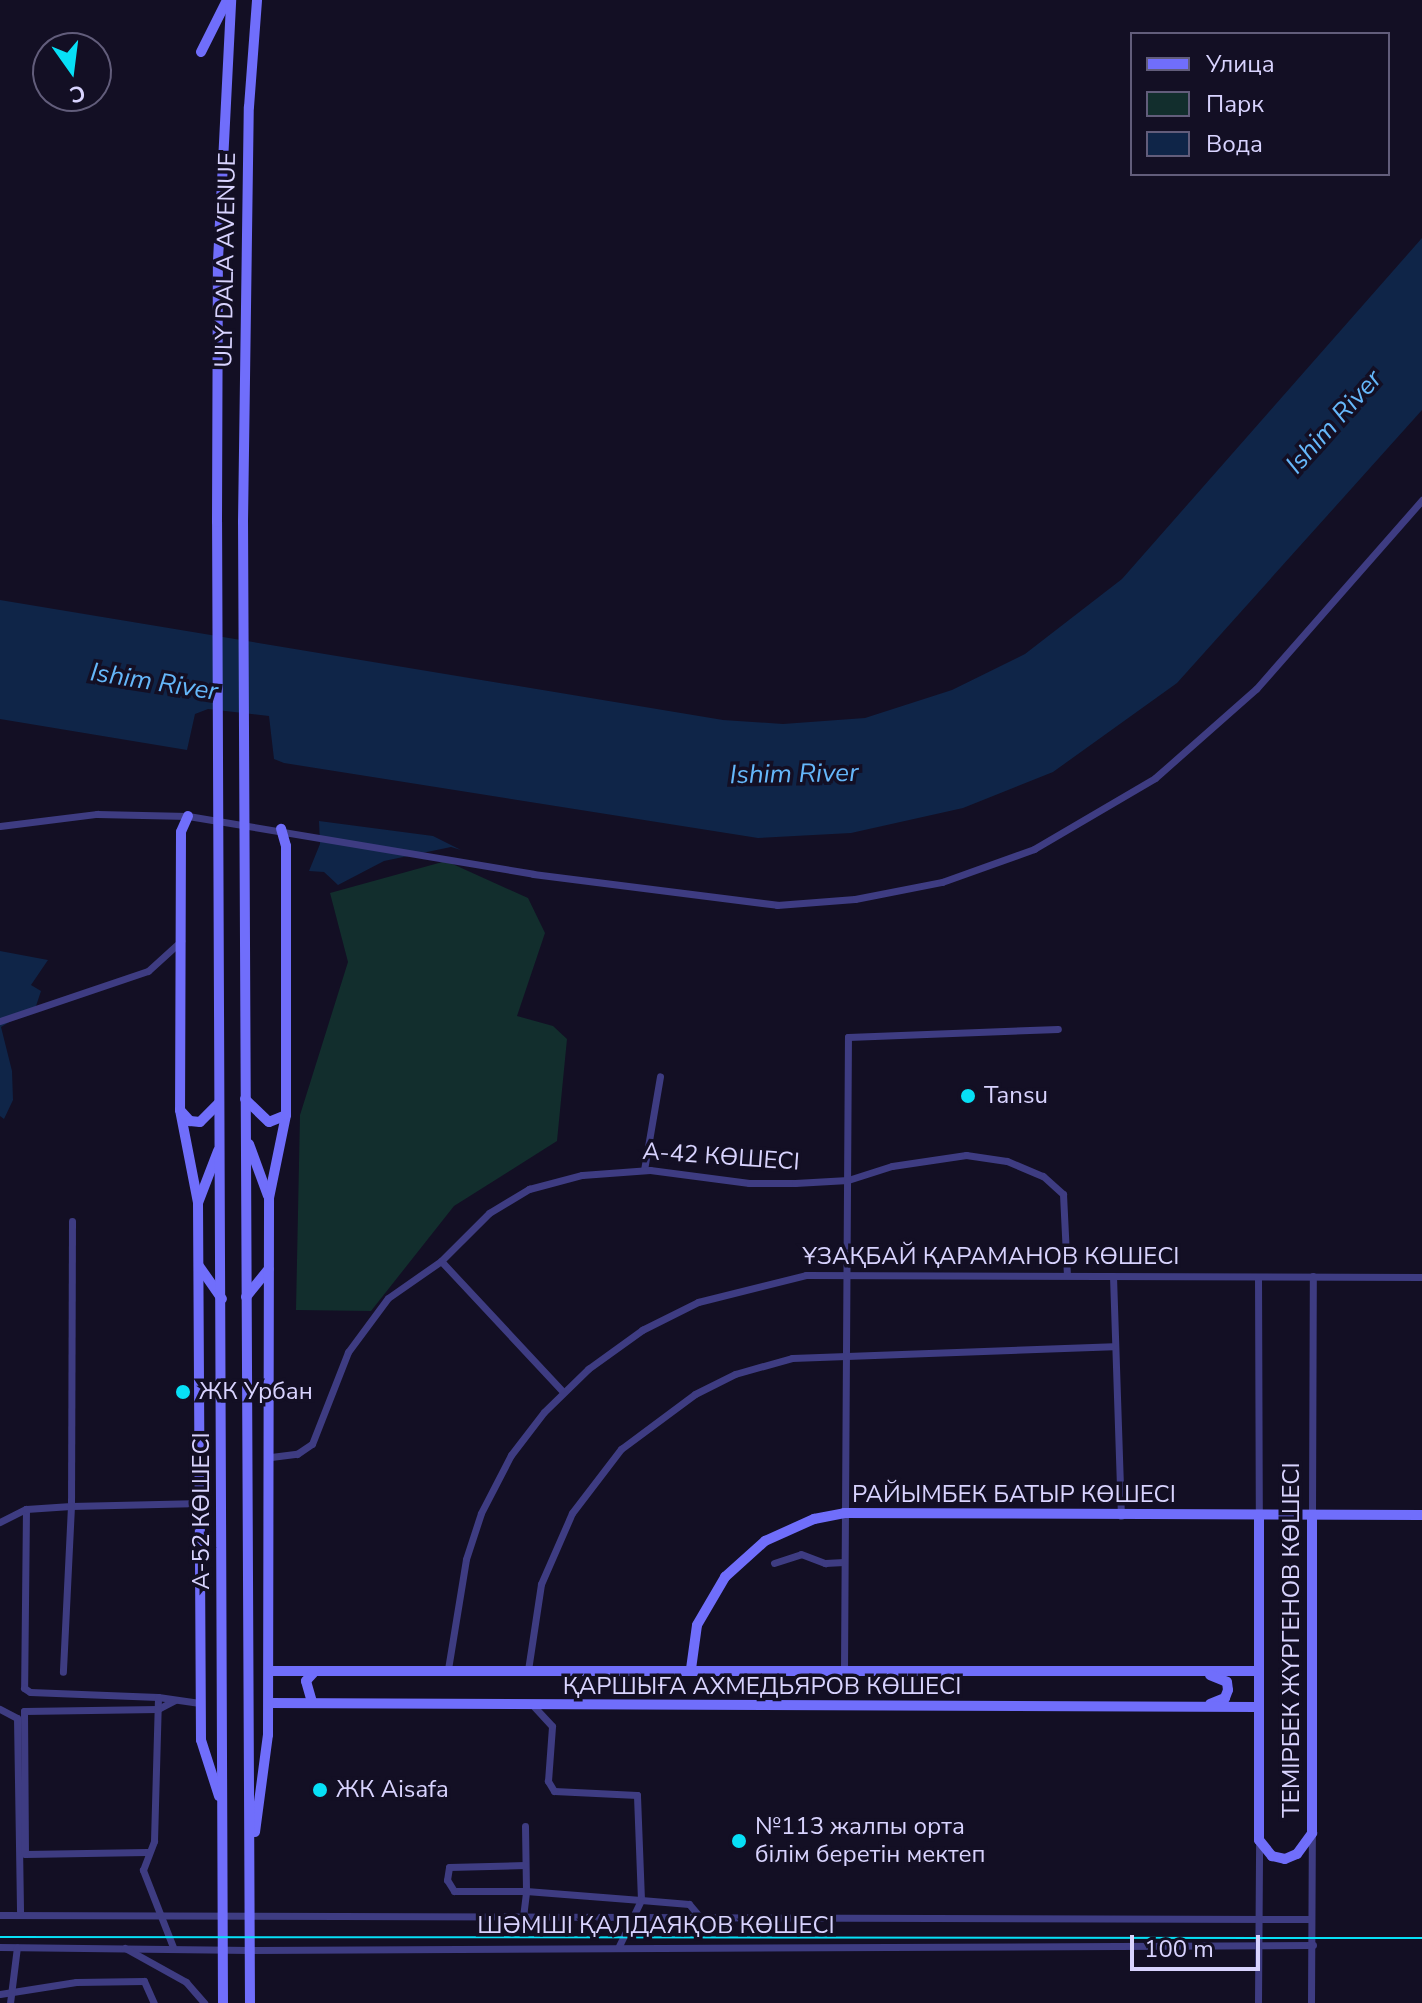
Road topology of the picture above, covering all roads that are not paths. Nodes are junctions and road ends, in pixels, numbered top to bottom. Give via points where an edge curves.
1 (229, 0) edge
2 (257, 0) edge
3 (201, 52) dead end
4 (1422, 500) edge
5 (188, 816) junction
6 (0, 826) edge
7 (281, 829) junction
8 (216, 874) joint
9 (243, 876) joint
10 (181, 940) junction
11 (0, 1021) edge
12 (1058, 1029) dead end
13 (660, 1076) dead end
14 (245, 1099) junction
15 (219, 1103) junction
16 (180, 1110) junction
17 (286, 1115) junction
18 (246, 1135) junction
19 (221, 1145) junction
20 (644, 1170) junction
21 (848, 1180) junction
22 (269, 1198) junction
23 (198, 1203) junction
24 (72, 1221) dead end
25 (441, 1261) junction
26 (198, 1265) junction
27 (269, 1269) junction
28 (1067, 1275) junction
29 (844, 1276) junction
30 (1113, 1276) junction
31 (1313, 1276) junction
32 (1258, 1277) junction
33 (1422, 1277) edge
34 (246, 1297) junction
35 (222, 1300) junction
36 (1113, 1346) junction
37 (845, 1352) junction
38 (563, 1392) junction
39 (271, 1457) junction
40 (202, 1503) junction
41 (71, 1506) junction
42 (26, 1509) junction
43 (844, 1513) junction
44 (1422, 1515) edge
45 (1121, 1516) junction
46 (1259, 1516) junction
47 (1312, 1516) junction
48 (0, 1522) edge
49 (844, 1562) junction
50 (774, 1563) dead end
51 (448, 1669) junction
52 (691, 1669) junction
53 (844, 1669) junction
54 (528, 1670) junction
55 (269, 1671) junction
56 (315, 1671) junction
57 (1257, 1671) junction
58 (63, 1672) dead end
59 (1196, 1672) junction
60 (158, 1697) junction
61 (175, 1700) junction
62 (312, 1702) junction
63 (200, 1703) junction
64 (269, 1703) junction
65 (1202, 1706) junction
66 (534, 1707) junction
67 (1256, 1707) junction
68 (0, 1709) edge
69 (158, 1709) junction
70 (222, 1807) junction
71 (525, 1826) dead end
72 (1312, 1833) junction
73 (1259, 1840) junction
74 (147, 1852) junction
75 (525, 1865) junction
76 (250, 1878) junction
77 (526, 1891) junction
78 (641, 1900) junction
79 (0, 1915) edge
80 (20, 1915) junction
81 (163, 1915) junction
82 (223, 1916) junction
83 (250, 1917) junction
84 (523, 1917) junction
85 (629, 1917) junction
86 (700, 1917) junction
87 (1257, 1919) junction
88 (1309, 1919) junction
89 (1256, 1944) junction
90 (1313, 1945) junction
91 (619, 1946) junction
92 (0, 1947) edge
93 (17, 1947) junction
94 (122, 1947) junction
95 (173, 1947) junction
96 (221, 1949) junction
97 (250, 1950) junction
98 (4, 1993) edge
99 (10, 2003) edge
100 (154, 2003) edge
101 (204, 2003) edge
102 (223, 2003) edge
103 (250, 2003) edge
104 (1258, 2003) edge
105 (1311, 2003) edge

1 - 3 street
1 - 8 street, ULY DALA AVENUE via 218,261
2 - 9 street, ULY DALA AVENUE via 249,107
4 - 7 street via 1256,689 1155,778 1034,849 942,882 855,899 777,905 704,900
5 - 6 street via 97,814
5 - 7 street
5 - 10 street via 181,832
7 - 17 street via 286,858
8 - 15 street, А-52 КӨШЕСІ
9 - 14 street, А-52 КӨШЕСІ
10 - 11 street via 148,971
10 - 16 street
12 - 21 street via 848,1037
13 - 20 street
14 - 17 street via 269,1122
14 - 18 street, А-52 КӨШЕСІ
15 - 16 street via 200,1122 190,1121
15 - 19 street, А-52 КӨШЕСІ
16 - 23 street
17 - 22 street
18 - 22 street
18 - 34 street, А-52 КӨШЕСІ
19 - 23 street
19 - 35 street, А-52 КӨШЕСІ
20 - 21 street, А-42 КӨШЕСІ via 749,1183
20 - 25 street, А-42 КӨШЕСІ via 582,1175 529,1189 489,1213
21 - 28 street, А-42 КӨШЕСІ via 892,1166 966,1155 1007,1161 1043,1176 1063,1194
21 - 29 street
22 - 27 street
23 - 26 street
24 - 41 street
25 - 38 street
25 - 39 street, А-42 КӨШЕСІ via 388,1298 348,1352 312,1444 288,1457
26 - 35 street
26 - 40 street
27 - 34 street
27 - 39 street
28 - 29 street, ҰЗАҚБАЙ ҚАРАМАНОВ КӨШЕСІ
28 - 30 street, ҰЗАҚБАЙ ҚАРАМАНОВ КӨШЕСІ
29 - 37 street
29 - 38 street, ҰЗАҚБАЙ ҚАРАМАНОВ КӨШЕСІ via 793,1277 698,1302 642,1330
30 - 32 street, ҰЗАҚБАЙ ҚАРАМАНОВ КӨШЕСІ
30 - 36 street
31 - 32 street, ҰЗАҚБАЙ ҚАРАМАНОВ КӨШЕСІ
31 - 33 street, ҰЗАҚБАЙ ҚАРАМАНОВ КӨШЕСІ
31 - 47 street, ТЕМІРБЕК ЖҮРГЕНОВ КӨШЕСІ
32 - 46 street, ТЕМІРБЕК ЖҮРГЕНОВ КӨШЕСІ
34 - 76 street, А-52 КӨШЕСІ
35 - 70 street, А-52 КӨШЕСІ
36 - 37 street
36 - 45 street
37 - 43 street
37 - 54 street via 792,1358 735,1374 654,1421 621,1449 572,1513 553,1550 530,1632
38 - 51 street, ҰЗАҚБАЙ ҚАРАМАНОВ КӨШЕСІ via 511,1455 481,1513 456,1602
39 - 55 street
40 - 41 street
40 - 63 street
41 - 42 street
41 - 58 street
42 - 48 street
42 - 60 street via 24,1688
43 - 45 street, РАЙЫМБЕК БАТЫР КӨШЕСІ
43 - 49 street
43 - 52 street, РАЙЫМБЕК БАТЫР КӨШЕСІ via 814,1519 765,1541 725,1577 697,1625
44 - 47 street, РАЙЫМБЕК БАТЫР КӨШЕСІ
45 - 46 street, РАЙЫМБЕК БАТЫР КӨШЕСІ
46 - 47 street, РАЙЫМБЕК БАТЫР КӨШЕСІ
46 - 57 street, ТЕМІРБЕК ЖҮРГЕНОВ КӨШЕСІ
47 - 72 street, ТЕМІРБЕК ЖҮРГЕНОВ КӨШЕСІ
49 - 50 street via 825,1563 801,1554
49 - 53 street
51 - 54 street, ҚАРШЫҒА АХМЕДЬЯРОВ КӨШЕСІ
51 - 56 street, ҚАРШЫҒА АХМЕДЬЯРОВ КӨШЕСІ
52 - 53 street, ҚАРШЫҒА АХМЕДЬЯРОВ КӨШЕСІ
52 - 54 street, ҚАРШЫҒА АХМЕДЬЯРОВ КӨШЕСІ
53 - 59 street, ҚАРШЫҒА АХМЕДЬЯРОВ КӨШЕСІ
55 - 56 street, ҚАРШЫҒА АХМЕДЬЯРОВ КӨШЕСІ
55 - 64 street
56 - 62 street via 306,1681
57 - 59 street, ҚАРШЫҒА АХМЕДЬЯРОВ КӨШЕСІ
57 - 67 street, ТЕМІРБЕК ЖҮРГЕНОВ КӨШЕСІ
59 - 65 street via 1227,1682 1225,1698
60 - 61 street
60 - 69 street
61 - 63 street
61 - 69 street
62 - 64 street, ҚАРШЫҒА АХМЕДЬЯРОВ КӨШЕСІ
62 - 66 street, ҚАРШЫҒА АХМЕДЬЯРОВ КӨШЕСІ
63 - 70 street via 201,1740
64 - 76 street
65 - 66 street, ҚАРШЫҒА АХМЕДЬЯРОВ КӨШЕСІ
65 - 67 street, ҚАРШЫҒА АХМЕДЬЯРОВ КӨШЕСІ
66 - 78 street via 552,1726 548,1781 554,1791 637,1795
67 - 73 street, ТЕМІРБЕК ЖҮРГЕНОВ КӨШЕСІ
68 - 80 street via 17,1718
69 - 74 street via 154,1841
69 - 74 street via 24,1711 25,1854
70 - 82 street, А-52 КӨШЕСІ
71 - 75 street
72 - 73 street via 1297,1854 1285,1859 1272,1856
72 - 88 street, ТЕМІРБЕК ЖҮРГЕНОВ КӨШЕСІ
73 - 87 street, ТЕМІРБЕК ЖҮРГЕНОВ КӨШЕСІ
74 - 81 street via 143,1870 149,1895
75 - 77 street
75 - 77 street via 449,1867 447,1880 454,1891
76 - 83 street, А-52 КӨШЕСІ
77 - 78 street
77 - 84 street
78 - 85 street
78 - 86 street via 689,1904
79 - 80 street, ШӘМШІ ҚАЛДАЯҚОВ КӨШЕСІ
80 - 81 street, ШӘМШІ ҚАЛДАЯҚОВ КӨШЕСІ
81 - 82 street, ШӘМШІ ҚАЛДАЯҚОВ КӨШЕСІ
81 - 95 street
82 - 83 street, ШӘМШІ ҚАЛДАЯҚОВ КӨШЕСІ
82 - 96 street, А-52 КӨШЕСІ
83 - 84 street, ШӘМШІ ҚАЛДАЯҚОВ КӨШЕСІ
83 - 97 street, А-52 КӨШЕСІ
84 - 85 street, ШӘМШІ ҚАЛДАЯҚОВ КӨШЕСІ
85 - 86 street, ШӘМШІ ҚАЛДАЯҚОВ КӨШЕСІ
85 - 91 street
86 - 87 street, ШӘМШІ ҚАЛДАЯҚОВ КӨШЕСІ
87 - 88 street, ШӘМШІ ҚАЛДАЯҚОВ КӨШЕСІ
87 - 89 street, ТЕМІРБЕК ЖҮРГЕНОВ КӨШЕСІ
88 - 90 street, ТЕМІРБЕК ЖҮРГЕНОВ КӨШЕСІ
89 - 90 street, ШӘМШІ ҚАЛДАЯҚОВ КӨШЕСІ
89 - 91 street, ШӘМШІ ҚАЛДАЯҚОВ КӨШЕСІ
89 - 104 street, ТЕМІРБЕК ЖҮРГЕНОВ КӨШЕСІ
90 - 105 street, ТЕМІРБЕК ЖҮРГЕНОВ КӨШЕСІ
91 - 97 street, ШӘМШІ ҚАЛДАЯҚОВ КӨШЕСІ
92 - 93 street, ШӘМШІ ҚАЛДАЯҚОВ КӨШЕСІ
93 - 94 street, ШӘМШІ ҚАЛДАЯҚОВ КӨШЕСІ
93 - 98 street
94 - 95 street, ШӘМШІ ҚАЛДАЯҚОВ КӨШЕСІ
94 - 101 street via 186,1982
95 - 96 street, ШӘМШІ ҚАЛДАЯҚОВ КӨШЕСІ
96 - 97 street, ШӘМШІ ҚАЛДАЯҚОВ КӨШЕСІ
96 - 102 street, А-52 КӨШЕСІ
97 - 103 street, А-52 КӨШЕСІ
98 - 99 street
98 - 100 street via 76,1982 144,1981

